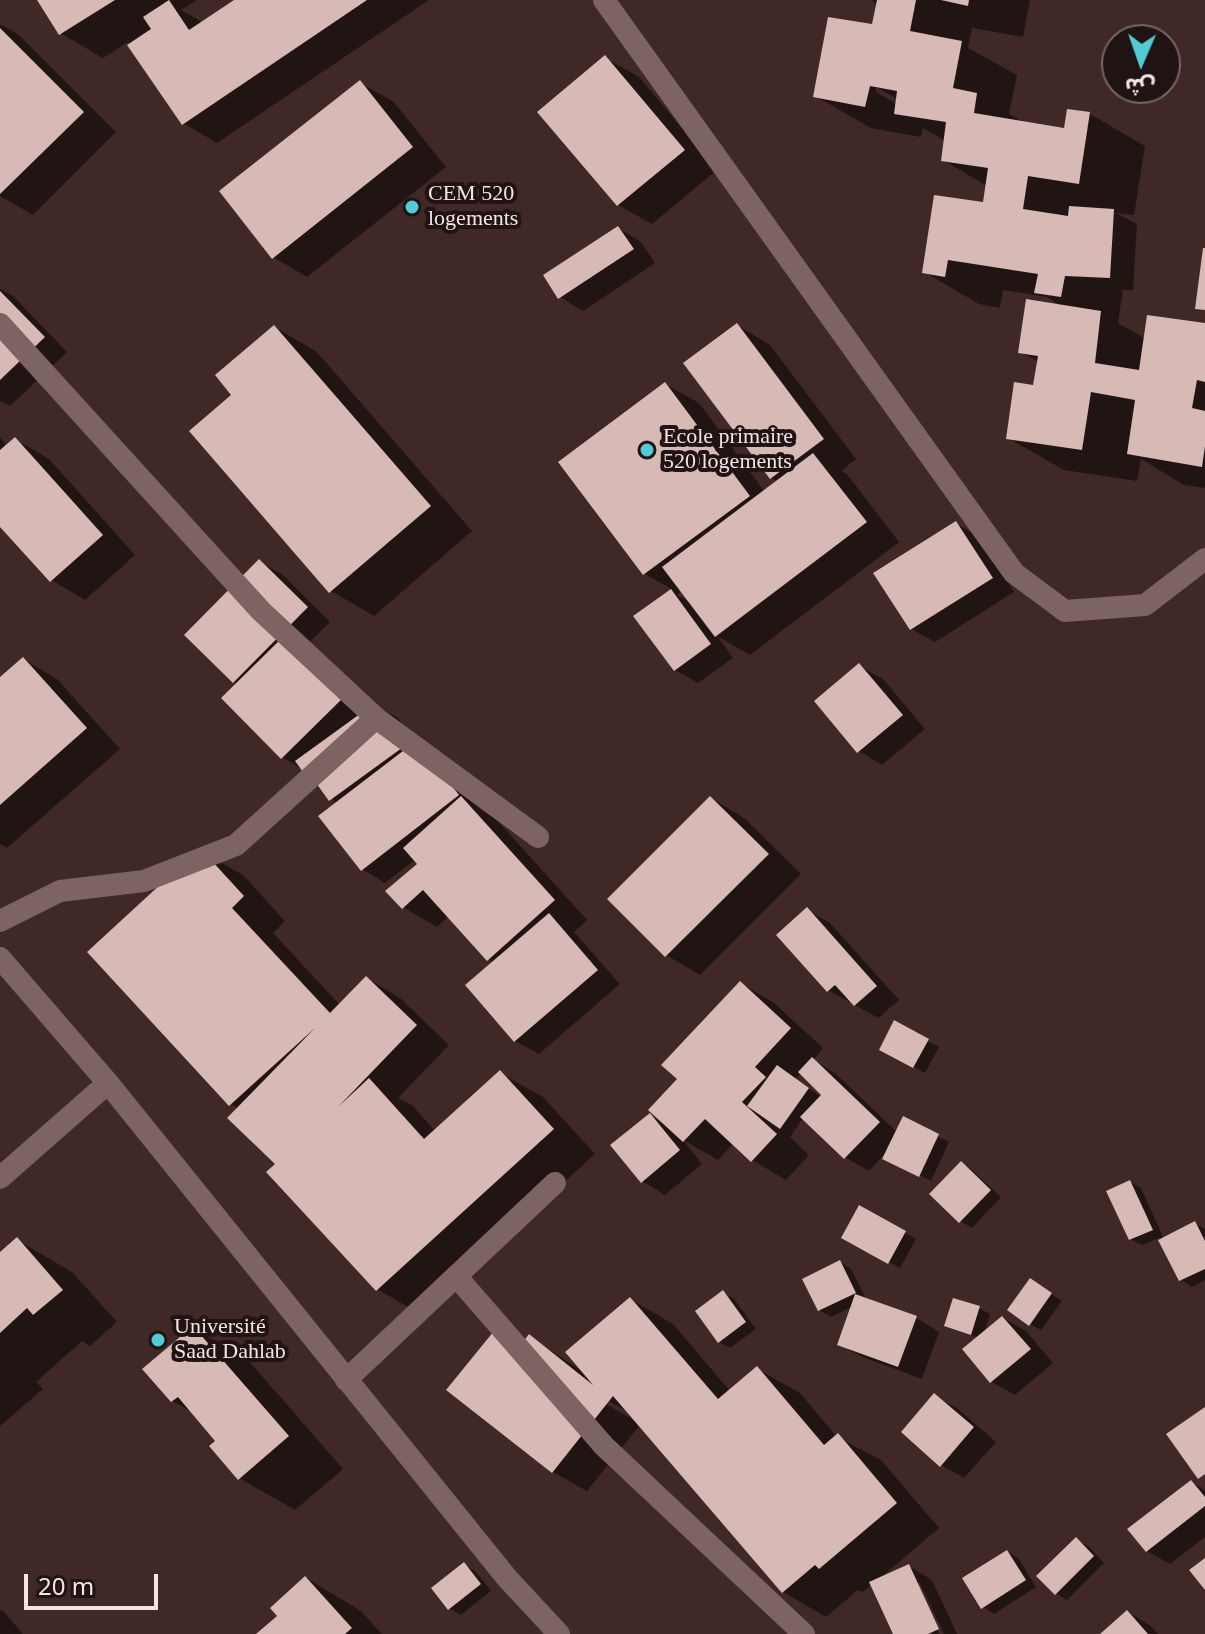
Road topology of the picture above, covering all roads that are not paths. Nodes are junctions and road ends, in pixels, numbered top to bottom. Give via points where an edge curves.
1 (604, 0) edge
2 (0, 324) edge
3 (1205, 559) edge
4 (376, 718) junction
5 (538, 837) dead end
6 (0, 921) edge
7 (0, 958) edge
8 (108, 1083) junction
9 (0, 1178) edge
10 (555, 1183) dead end
11 (456, 1276) junction
12 (346, 1380) junction
13 (559, 1634) edge
14 (804, 1634) edge

1 - 3 street via 1014,573 1065,611 1145,605
2 - 4 street via 261,611
4 - 5 street
4 - 6 street via 236,845 144,881 60,891
7 - 8 street
8 - 9 street
8 - 12 street
10 - 11 street
11 - 12 street
11 - 14 street via 604,1446
12 - 13 street

